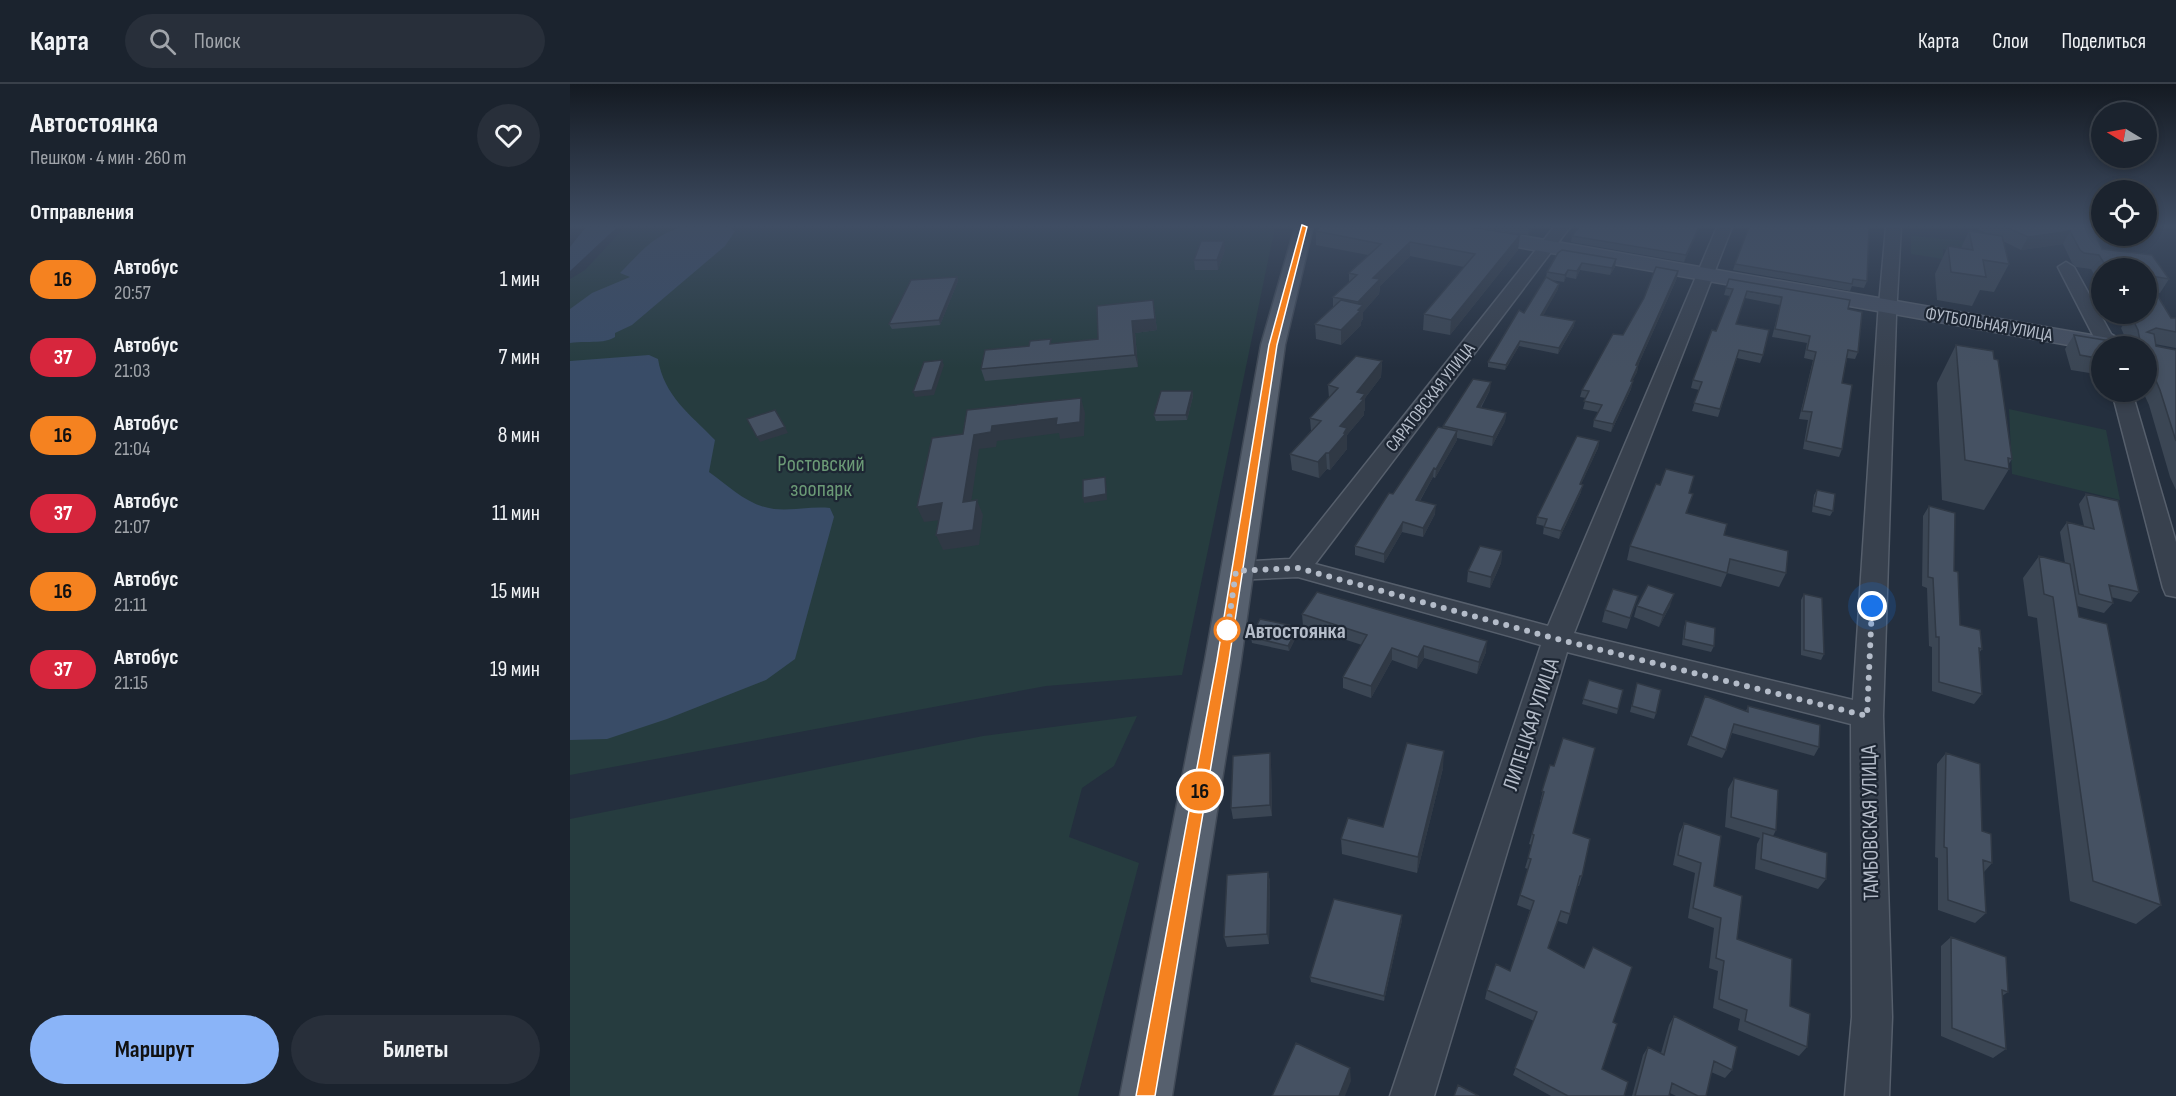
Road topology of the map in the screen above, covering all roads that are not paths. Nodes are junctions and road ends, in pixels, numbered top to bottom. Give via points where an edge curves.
1 (1292, 274) edge
2 (1525, 274) edge
3 (1705, 274) edge
4 (1712, 274) edge
5 (1890, 274) edge
6 (2070, 274) edge
7 (1887, 306) junction
8 (2102, 336) edge
9 (2091, 342) edge
10 (2125, 402) edge
11 (1298, 568) junction
12 (1236, 571) junction
13 (2176, 588) edge
14 (1557, 639) junction
15 (1867, 716) junction
16 (1146, 1096) edge
17 (1412, 1096) edge
18 (1867, 1096) edge

1 - 12 main road via 1273,345
2 - 11 street, САРАТОВСКАЯ УЛИЦА
3 - 14 street, ЛИПЕЦКАЯ УЛИЦА
4 - 7 main road, ФУТБОЛЬНАЯ УЛИЦА
5 - 7 street, ТАМБОВСКАЯ УЛИЦА
6 - 8 street
7 - 9 main road, ФУТБОЛЬНАЯ УЛИЦА
7 - 15 street, ТАМБОВСКАЯ УЛИЦА
10 - 13 street
11 - 12 street
11 - 14 street
12 - 16 main road
14 - 15 street
14 - 17 street, ЛИПЕЦКАЯ УЛИЦА
15 - 18 street, ТАМБОВСКАЯ УЛИЦА via 1872,1017

